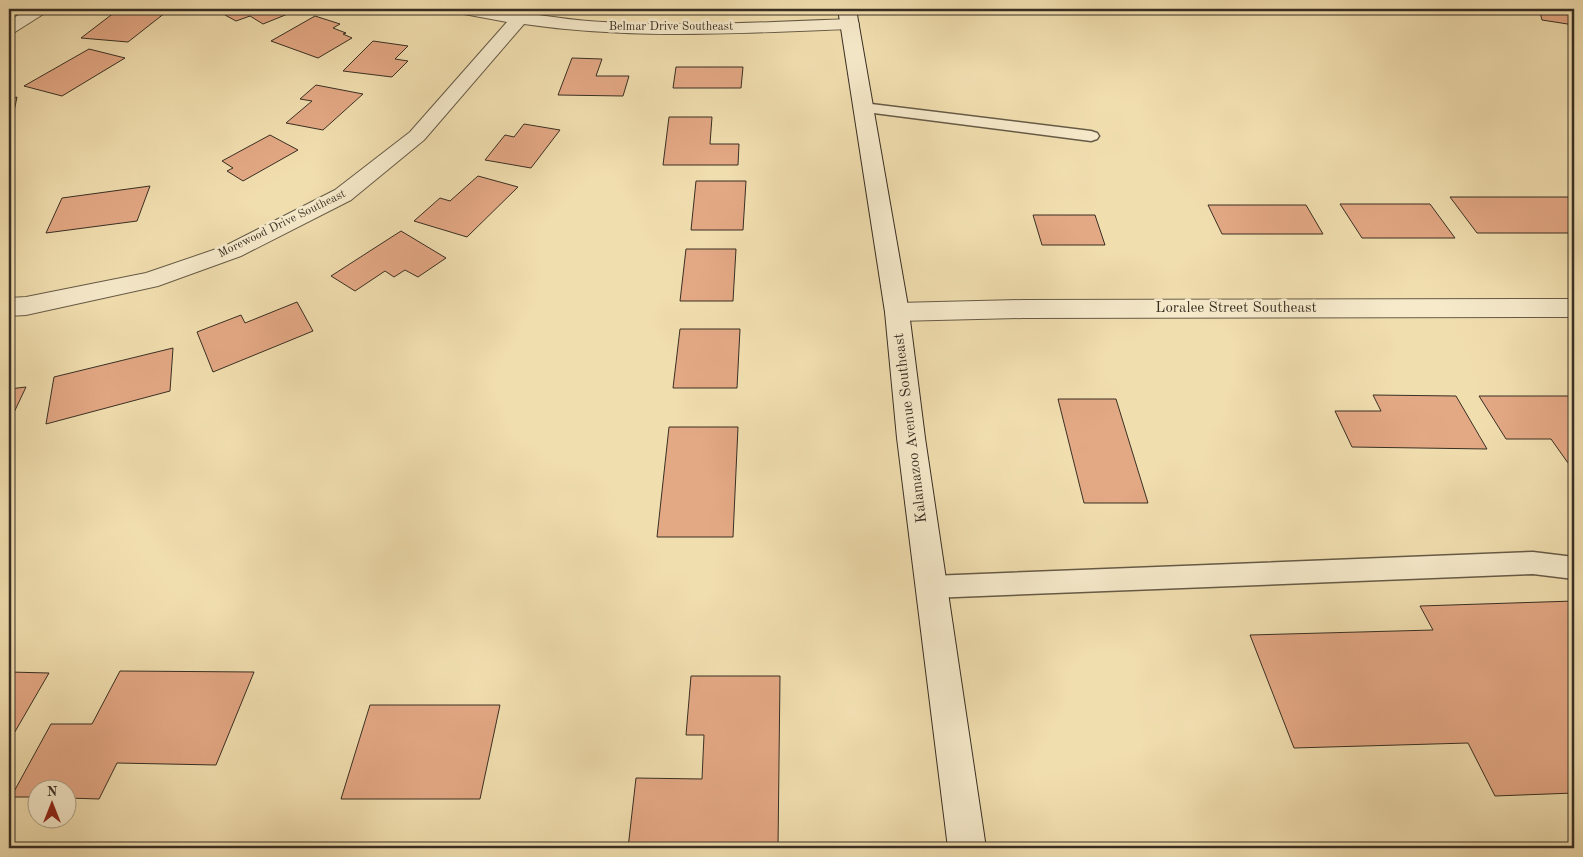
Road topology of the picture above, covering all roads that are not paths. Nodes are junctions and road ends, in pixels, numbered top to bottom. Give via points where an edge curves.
1 (39, 9) edge
2 (464, 9) edge
3 (848, 16) edge
4 (519, 19) junction
5 (9, 28) edge
6 (863, 108) junction
7 (1091, 136) dead end
8 (9, 307) edge
9 (1574, 308) edge
10 (897, 312) junction
11 (1574, 568) edge
12 (931, 587) junction
13 (967, 848) edge

1 - 5 street
2 - 4 street, Belmar Drive Southeast
3 - 4 street, Belmar Drive Southeast via 676,29 596,27
3 - 6 street, Kalamazoo Avenue Southeast
4 - 8 street, Morewood Drive Southeast via 417,136 343,195 233,251 150,280
6 - 7 lane
6 - 10 street, Kalamazoo Avenue Southeast
9 - 10 street, Loralee Street Southeast via 1042,308
10 - 12 street, Kalamazoo Avenue Southeast
11 - 12 lane via 1533,563
12 - 13 street, Kalamazoo Avenue Southeast

